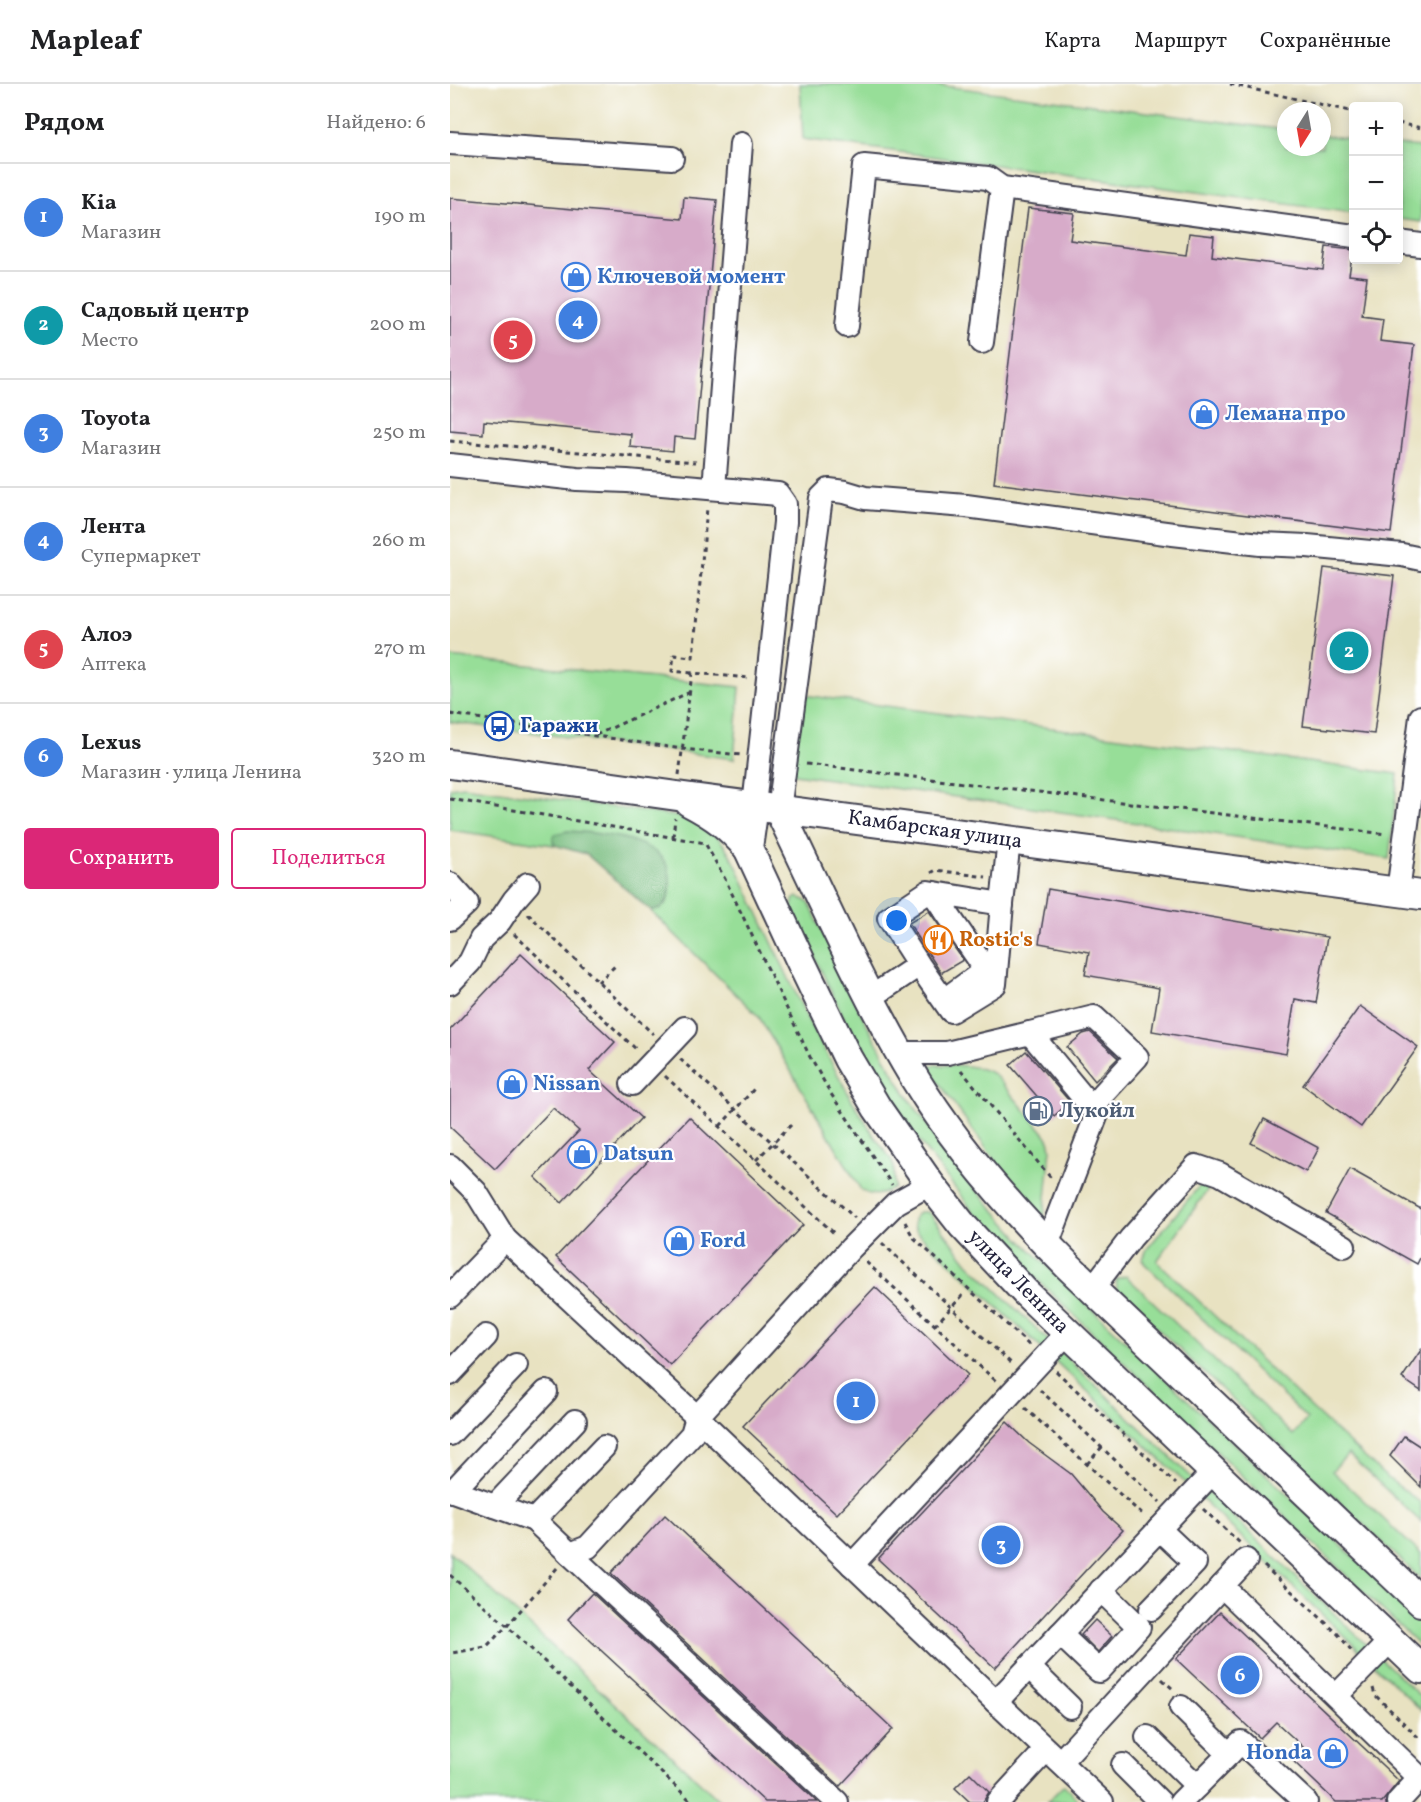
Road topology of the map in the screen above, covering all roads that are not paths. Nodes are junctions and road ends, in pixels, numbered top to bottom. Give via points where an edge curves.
1 (450, 143) edge
2 (741, 144) dead end
3 (672, 158) dead end
4 (1002, 188) junction
5 (1349, 235) edge
6 (1403, 243) edge
7 (1421, 245) edge
8 (847, 326) dead end
9 (982, 342) dead end
10 (450, 465) edge
11 (708, 487) junction
12 (1421, 559) edge
13 (1421, 717) edge
14 (450, 764) edge
15 (677, 796) junction
16 (766, 808) junction
17 (1009, 840) junction
18 (748, 848) junction
19 (450, 884) edge
20 (521, 892) road end
21 (933, 892) junction
22 (1410, 894) edge
23 (1002, 904) junction
24 (450, 919) edge
25 (919, 965) junction
26 (450, 983) edge
27 (870, 998) junction
28 (944, 1000) junction
29 (685, 1028) dead end
30 (1030, 1033) junction
31 (900, 1053) junction
32 (632, 1084) dead end
33 (1091, 1107) junction
34 (450, 1166) edge
35 (930, 1184) junction
36 (505, 1239) junction
37 (1047, 1245) junction
38 (1344, 1246) dead end
39 (1092, 1289) junction
40 (450, 1296) edge
41 (1067, 1333) junction
42 (486, 1336) dead end
43 (516, 1365) dead end
44 (450, 1374) edge
45 (546, 1392) dead end
46 (697, 1417) junction
47 (575, 1421) dead end
48 (450, 1434) edge
49 (604, 1447) dead end
50 (1213, 1472) junction
51 (452, 1490) edge
52 (495, 1506) junction
53 (534, 1520) junction
54 (1166, 1522) junction
55 (570, 1554) junction
56 (1249, 1555) road end
57 (852, 1565) junction
58 (1222, 1586) junction
59 (1101, 1590) junction
60 (1421, 1602) edge
61 (1151, 1609) dead end
62 (1060, 1634) junction
63 (1391, 1640) junction
64 (1029, 1667) junction
65 (1421, 1669) edge
66 (1336, 1696) junction
67 (996, 1702) junction
68 (1070, 1707) dead end
69 (1180, 1707) road end
70 (1147, 1737) dead end
71 (1229, 1754) junction
72 (1053, 1756) junction
73 (1123, 1765) dead end
74 (1189, 1794) edge
75 (837, 1802) edge
76 (998, 1802) edge
77 (1102, 1802) edge
78 (1160, 1802) edge
79 (1306, 1802) edge
80 (1398, 1802) edge

1 - 3 lane
2 - 11 lane
4 - 5 lane
4 - 8 lane via 988,178 864,166
4 - 9 lane
6 - 7 lane
10 - 11 lane via 577,479
11 - 16 lane via 778,494 784,504 759,757
12 - 16 lane via 1260,544 966,506 866,498 829,490 820,498
13 - 22 lane via 1405,837
14 - 15 main road, Камбарская улица
15 - 16 main road, Камбарская улица
15 - 18 main road, улица Ленина via 711,813
16 - 17 main road, Камбарская улица
16 - 18 main road
16 - 27 main road
17 - 22 main road, Камбарская улица
17 - 23 lane
18 - 35 main road, улица Ленина via 848,1059
19 - 24 lane via 467,903
20 - 26 lane
21 - 23 lane
21 - 25 lane via 889,918
21 - 28 lane via 982,964 980,974
23 - 28 lane via 995,984 951,1011
25 - 27 lane
25 - 28 lane
27 - 31 main road
29 - 32 lane
30 - 31 lane via 946,1053
30 - 33 lane
30 - 33 lane via 1094,1017 1137,1057
31 - 37 main road via 962,1146
33 - 37 lane via 1097,1114
34 - 36 lane via 476,1192
35 - 41 main road, улица Ленина via 988,1255
35 - 46 lane via 896,1203
36 - 40 lane
36 - 46 lane
37 - 39 main road
38 - 39 lane via 1220,1174 1196,1166 1131,1238
39 - 60 main road
41 - 50 main road, улица Ленина
41 - 57 lane
42 - 44 lane
43 - 48 lane
45 - 51 lane
46 - 55 lane via 692,1434 684,1443 588,1546
46 - 57 lane
47 - 52 lane
49 - 53 lane
50 - 54 lane
50 - 63 main road, улица Ленина
51 - 52 lane
52 - 53 lane
53 - 55 lane
54 - 59 lane
54 - 61 lane via 1195,1563
55 - 75 lane
56 - 58 lane
57 - 67 lane
58 - 66 lane
58 - 72 lane via 1149,1666
59 - 62 lane
59 - 62 lane via 1139,1627 1099,1671
62 - 64 lane
63 - 65 main road, улица Ленина
63 - 66 lane
64 - 67 lane
64 - 68 lane
66 - 80 lane via 1420,1778
67 - 72 lane
69 - 71 lane
70 - 74 lane
71 - 74 lane
71 - 79 lane via 1241,1742
72 - 76 lane
72 - 77 lane
73 - 78 lane

